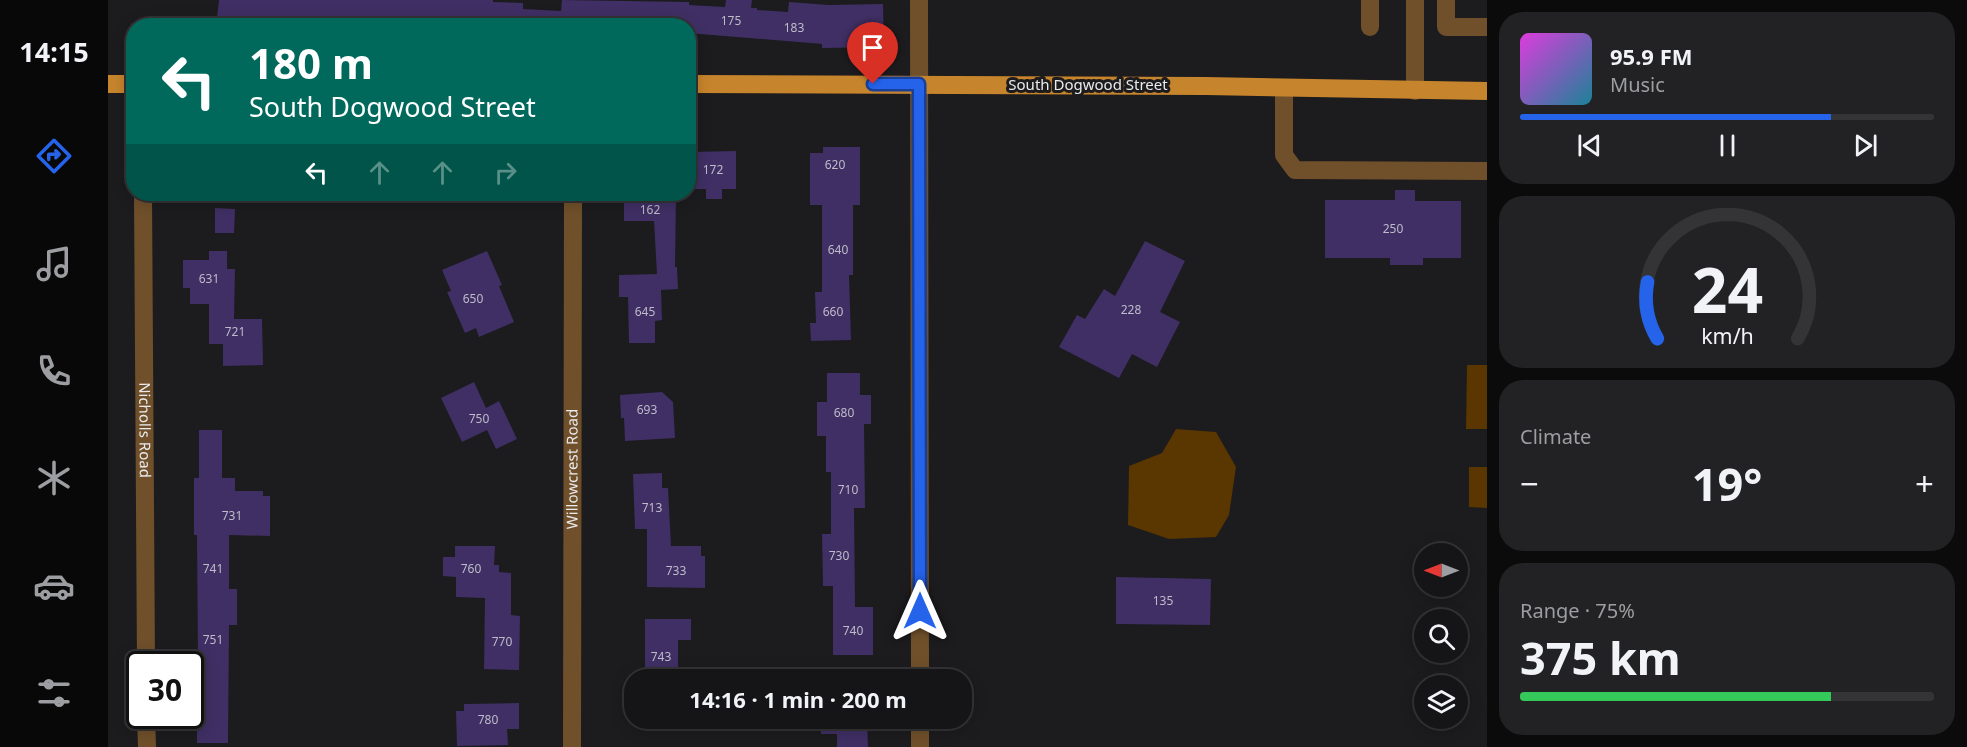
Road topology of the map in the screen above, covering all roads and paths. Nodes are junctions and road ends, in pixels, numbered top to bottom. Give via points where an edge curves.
1 (919, 0) edge
2 (1370, 0) edge
3 (1414, 0) edge
4 (1446, 0) edge
5 (1370, 27) dead end
6 (1487, 27) edge
7 (108, 84) edge
8 (126, 84) edge
9 (696, 84) edge
10 (919, 84) junction
11 (1284, 88) junction
12 (1415, 91) junction
13 (1487, 91) edge
14 (1487, 171) edge
15 (143, 201) edge
16 (573, 201) edge
17 (146, 651) edge
18 (920, 669) edge
19 (146, 729) edge
20 (920, 729) edge
21 (147, 747) edge
22 (572, 747) edge
23 (920, 747) edge

1 - 10 street
2 - 5 street
3 - 12 street
4 - 6 street via 1446,27
7 - 8 main road
9 - 10 main road, South Dogwood Street
10 - 11 main road, South Dogwood Street
10 - 18 street
11 - 12 main road, South Dogwood Street
11 - 14 street via 1284,155 1295,170
12 - 13 main road, South Dogwood Street
15 - 17 street, Nicholls Road
16 - 22 street, Willowcrest Road
19 - 21 street
20 - 23 street

